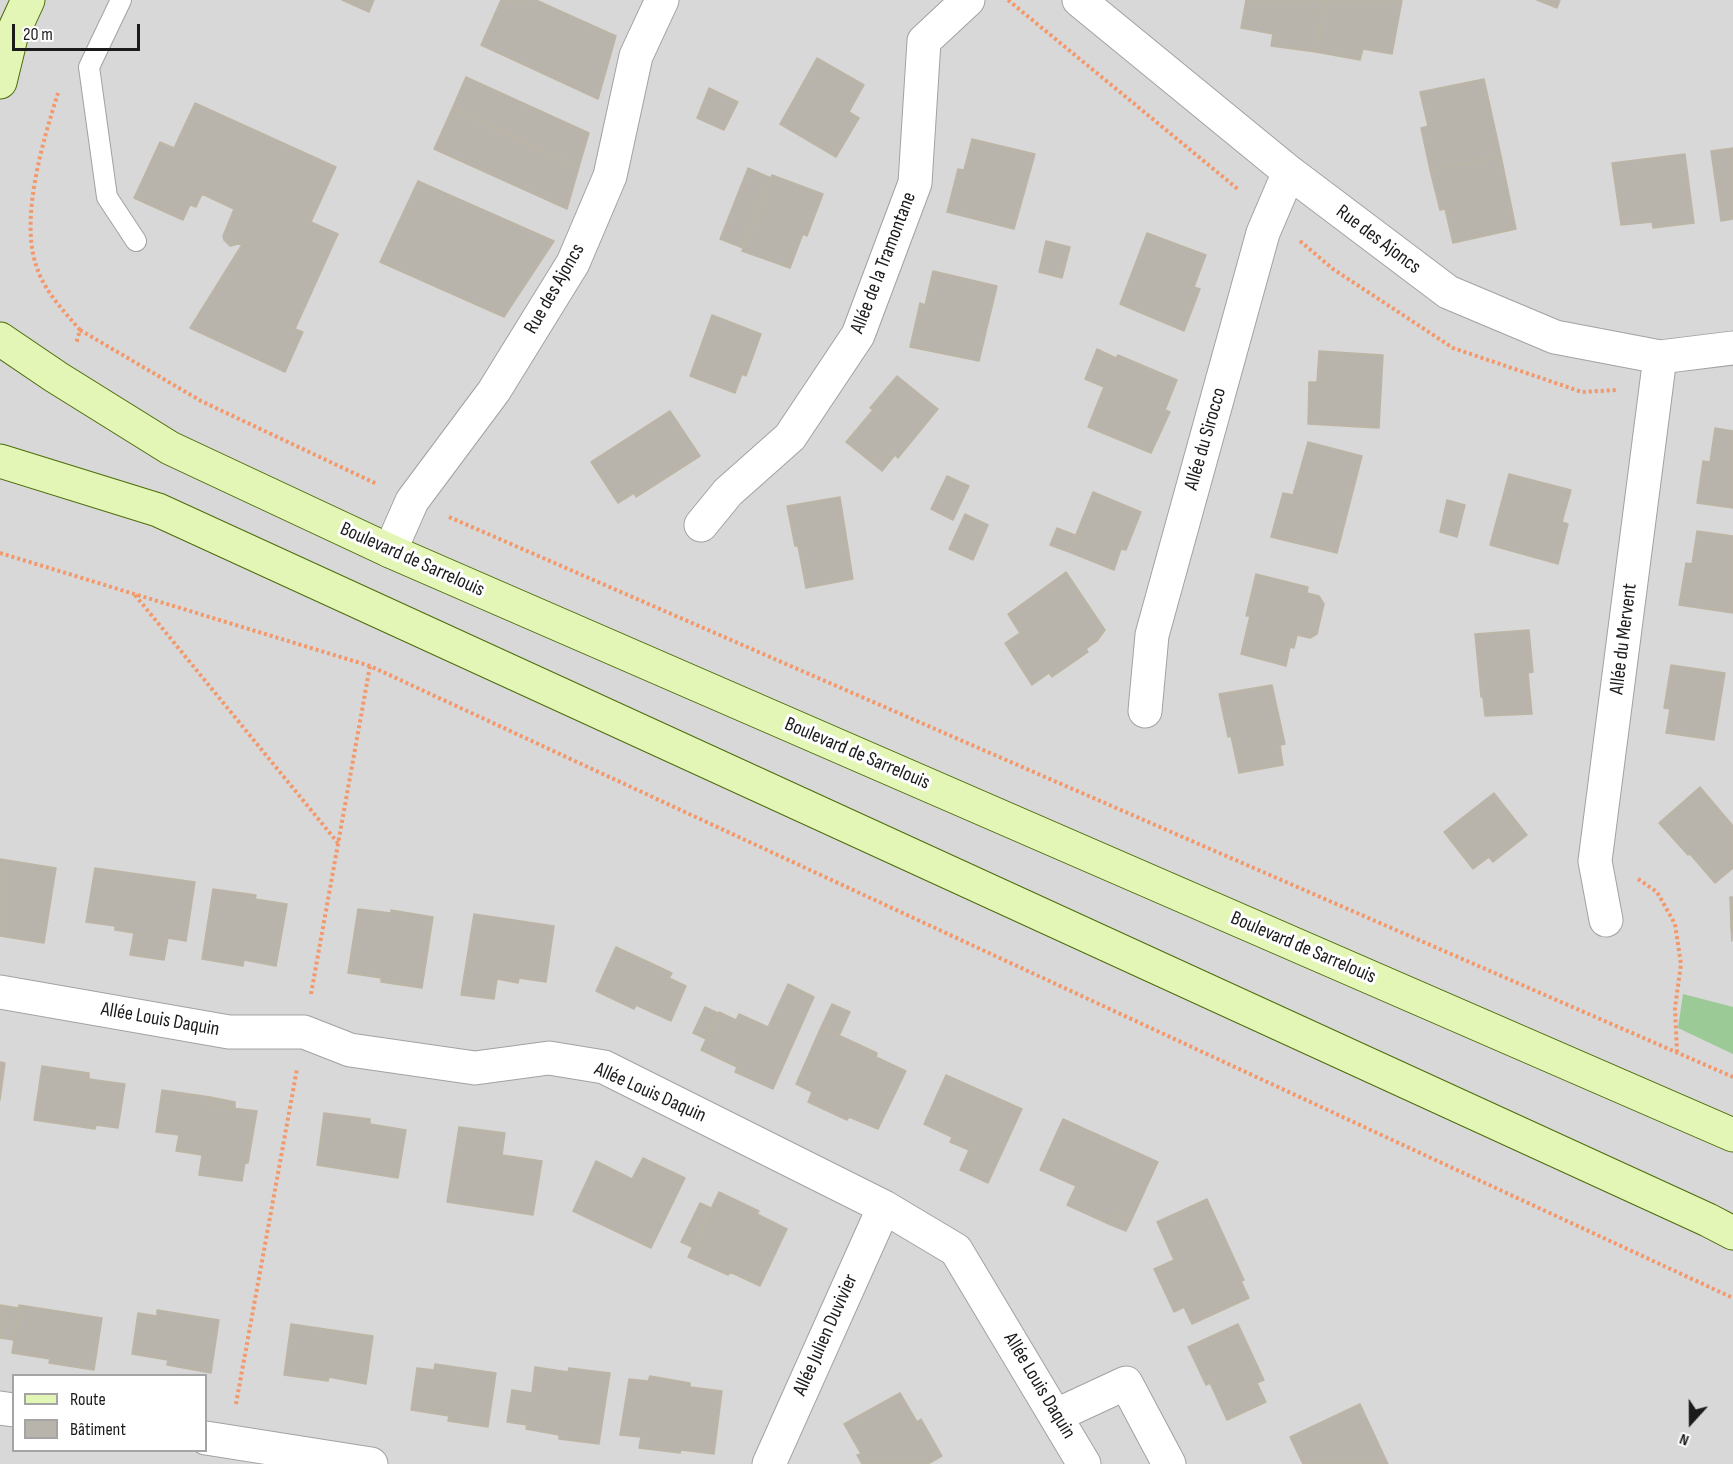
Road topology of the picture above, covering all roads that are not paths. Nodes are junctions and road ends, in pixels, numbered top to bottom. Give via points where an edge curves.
1 (28, 0) edge
2 (121, 0) edge
3 (662, 0) edge
4 (968, 0) edge
5 (1079, 0) edge
6 (0, 82) edge
7 (1289, 172) junction
8 (135, 241) dead end
9 (0, 339) edge
10 (1733, 348) edge
11 (1660, 357) junction
12 (0, 461) edge
13 (701, 525) dead end
14 (390, 551) junction
15 (1145, 711) dead end
16 (1606, 920) dead end
17 (0, 993) edge
18 (1733, 1135) edge
19 (884, 1207) junction
20 (1733, 1233) edge
21 (1057, 1415) junction
22 (207, 1438) edge
23 (371, 1464) edge
24 (769, 1464) edge
25 (1084, 1464) edge
26 (1169, 1464) edge

1 - 6 main road via 11,37
2 - 8 lane via 89,68 107,197
3 - 14 street, Rue des Ajoncs via 636,56 610,176 573,263 494,391 412,501
4 - 13 street, Allée de la Tramontane via 924,41 915,183 858,335 790,437 728,492
5 - 7 street, Rue des Ajoncs
7 - 11 street, Rue des Ajoncs via 1448,292 1555,337
7 - 15 street, Allée du Sirocco via 1263,233 1152,635
9 - 14 main road, Boulevard de Sarrelouis via 170,448
10 - 11 street, Rue des Ajoncs
11 - 16 street, Allée du Mervent via 1595,861
12 - 20 main road via 158,510
14 - 18 main road, Boulevard de Sarrelouis
17 - 19 street, Allée Louis Daquin via 229,1032 304,1032 350,1050 475,1068 549,1058 604,1067
19 - 21 street, Allée Louis Daquin via 956,1250
19 - 24 street, Allée Julien Duvivier
21 - 25 street, Allée Louis Daquin
21 - 26 street via 1126,1383
22 - 23 street

